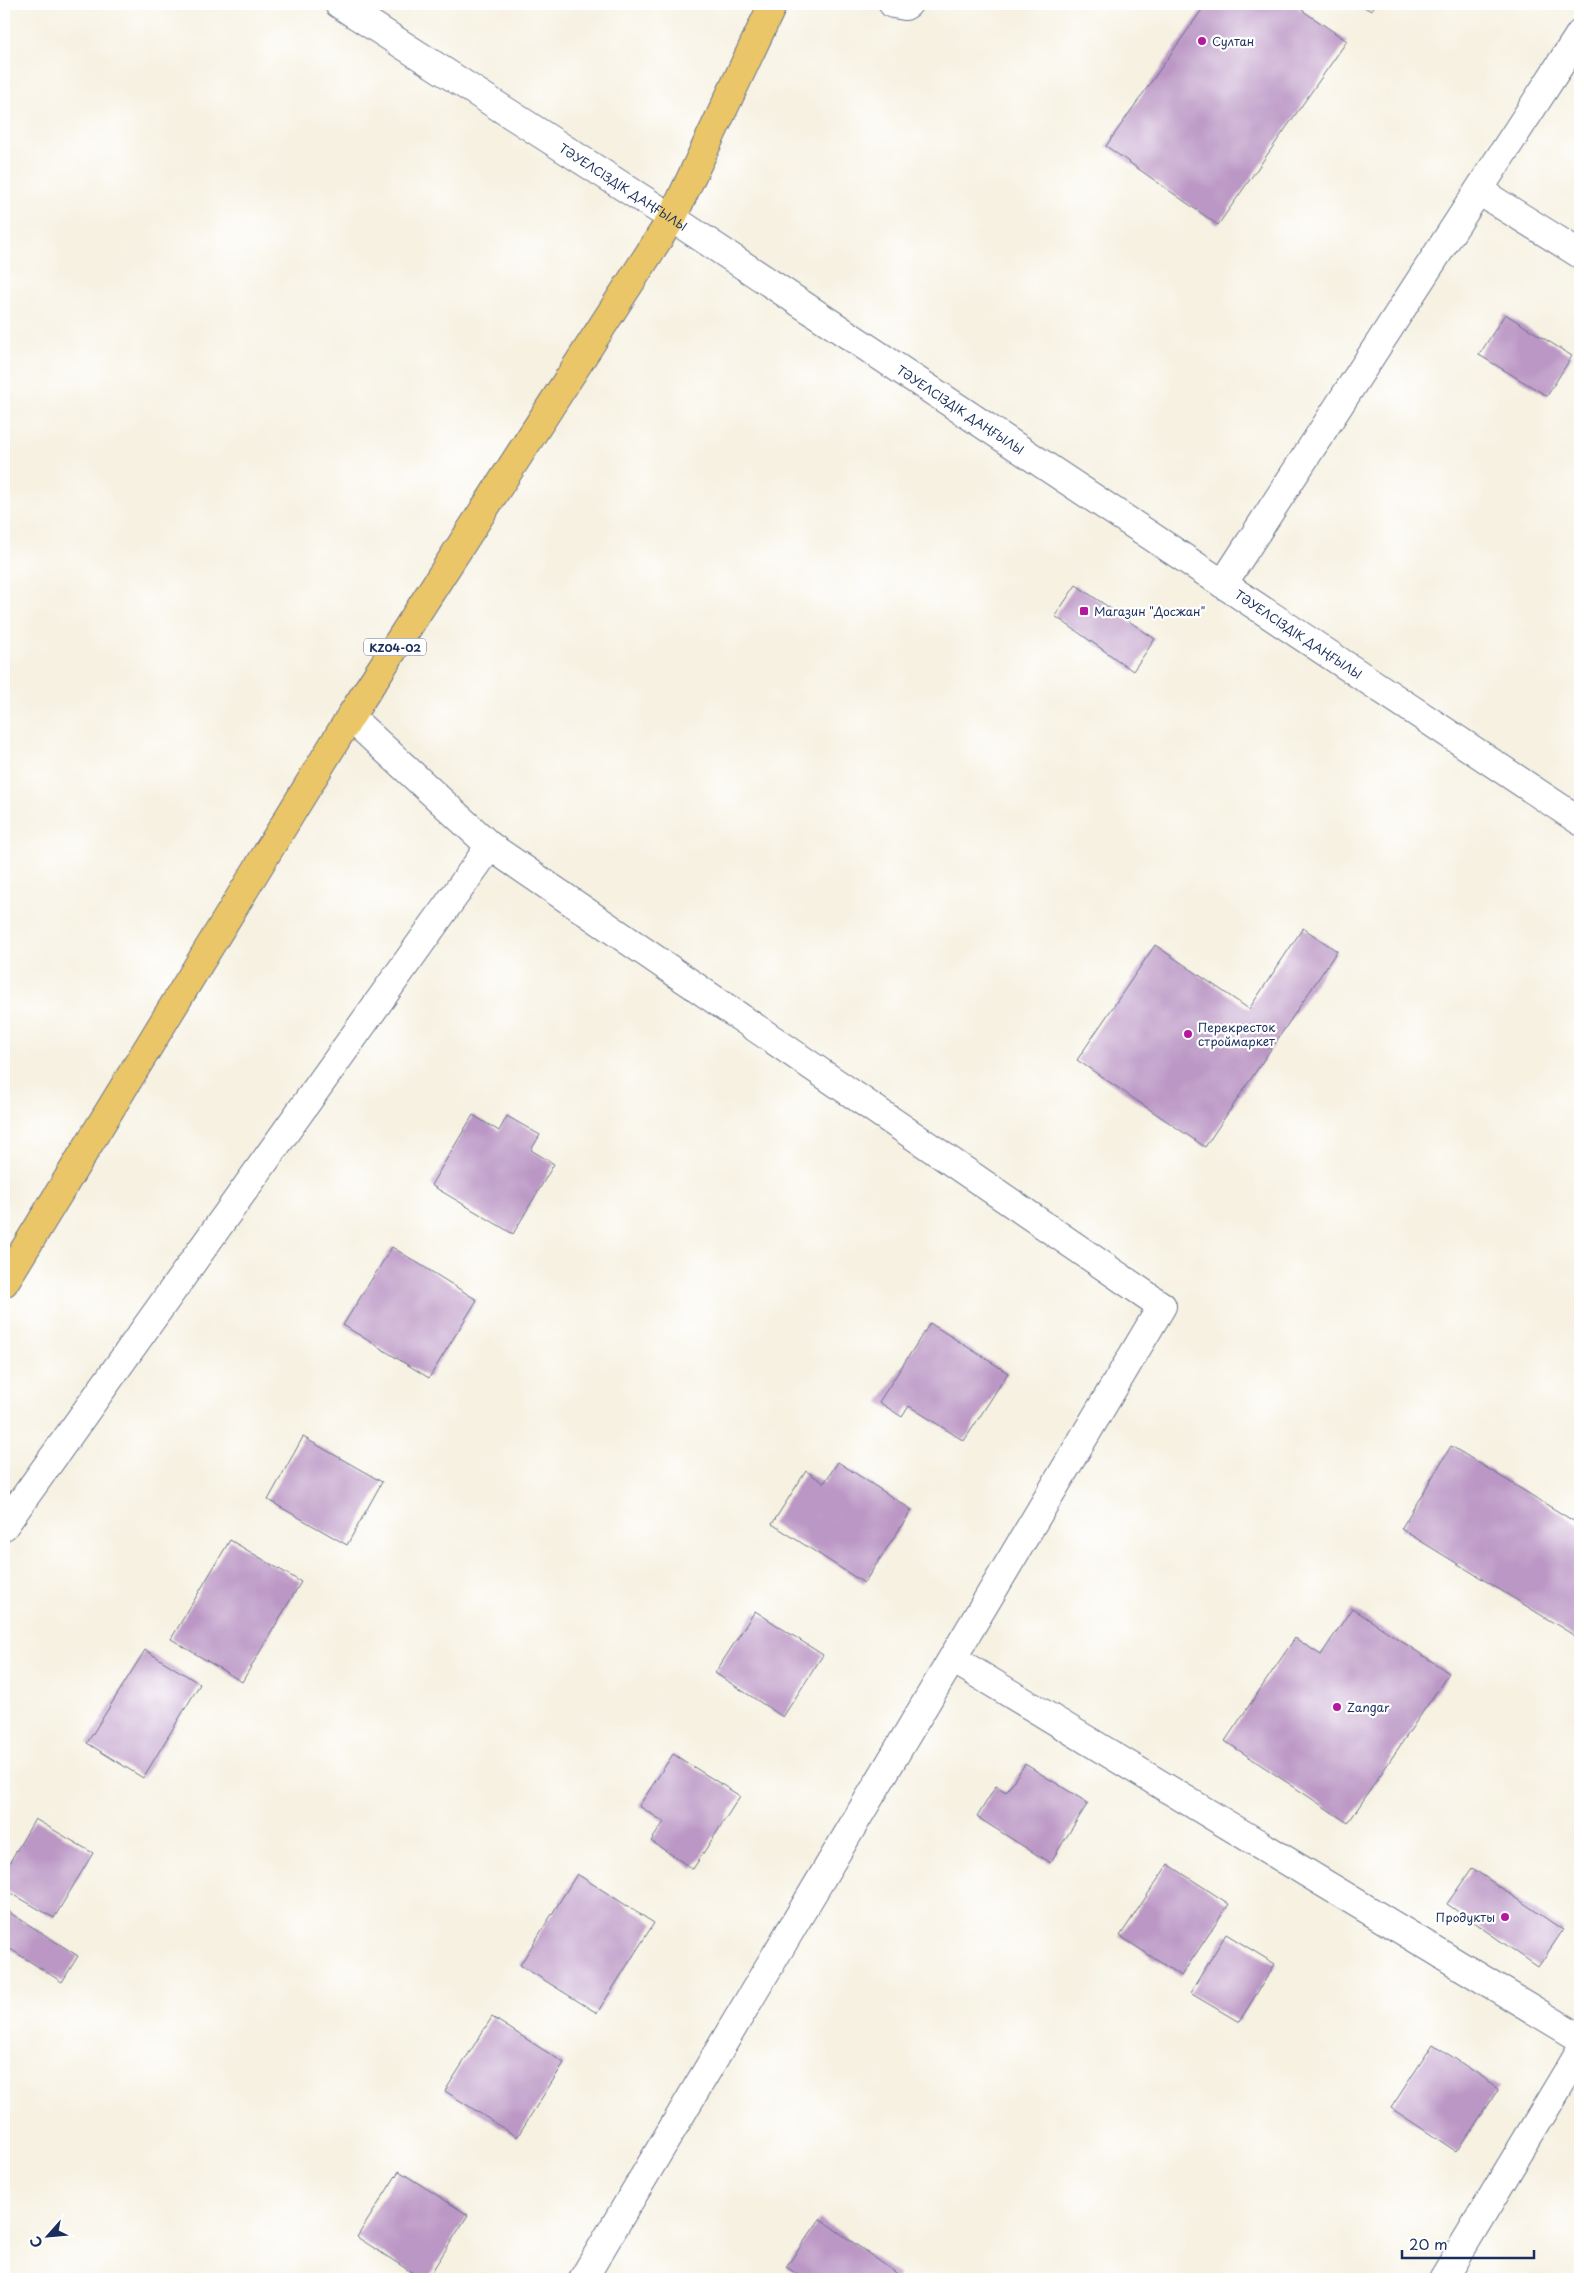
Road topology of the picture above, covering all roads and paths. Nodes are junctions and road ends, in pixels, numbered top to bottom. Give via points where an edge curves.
1 (339, 4) edge
2 (773, 4) edge
3 (893, 4) edge
4 (908, 4) edge
5 (1580, 34) edge
6 (1479, 191) junction
7 (672, 218) junction
8 (1580, 254) edge
9 (1223, 584) junction
10 (350, 717) junction
11 (1580, 820) edge
12 (490, 846) junction
13 (4, 1283) edge
14 (4, 1526) edge
15 (953, 1659) junction
16 (1580, 2038) edge
17 (1580, 2051) edge
18 (583, 2279) edge
19 (1443, 2279) edge

1 - 7 street, ТӘУЕЛСІЗДІК ДАҢҒЫЛЫ
2 - 7 main road, KZ04-02
3 - 4 street
5 - 6 street
6 - 8 street
6 - 9 street
7 - 9 street, ТӘУЕЛСІЗДІК ДАҢҒЫЛЫ
7 - 10 main road, KZ04-02
9 - 11 street, ТӘУЕЛСІЗДІК ДАҢҒЫЛЫ
10 - 12 street
10 - 13 main road, KZ04-02
12 - 14 street
12 - 15 street via 1162,1306
15 - 16 street
15 - 18 street
17 - 19 street

